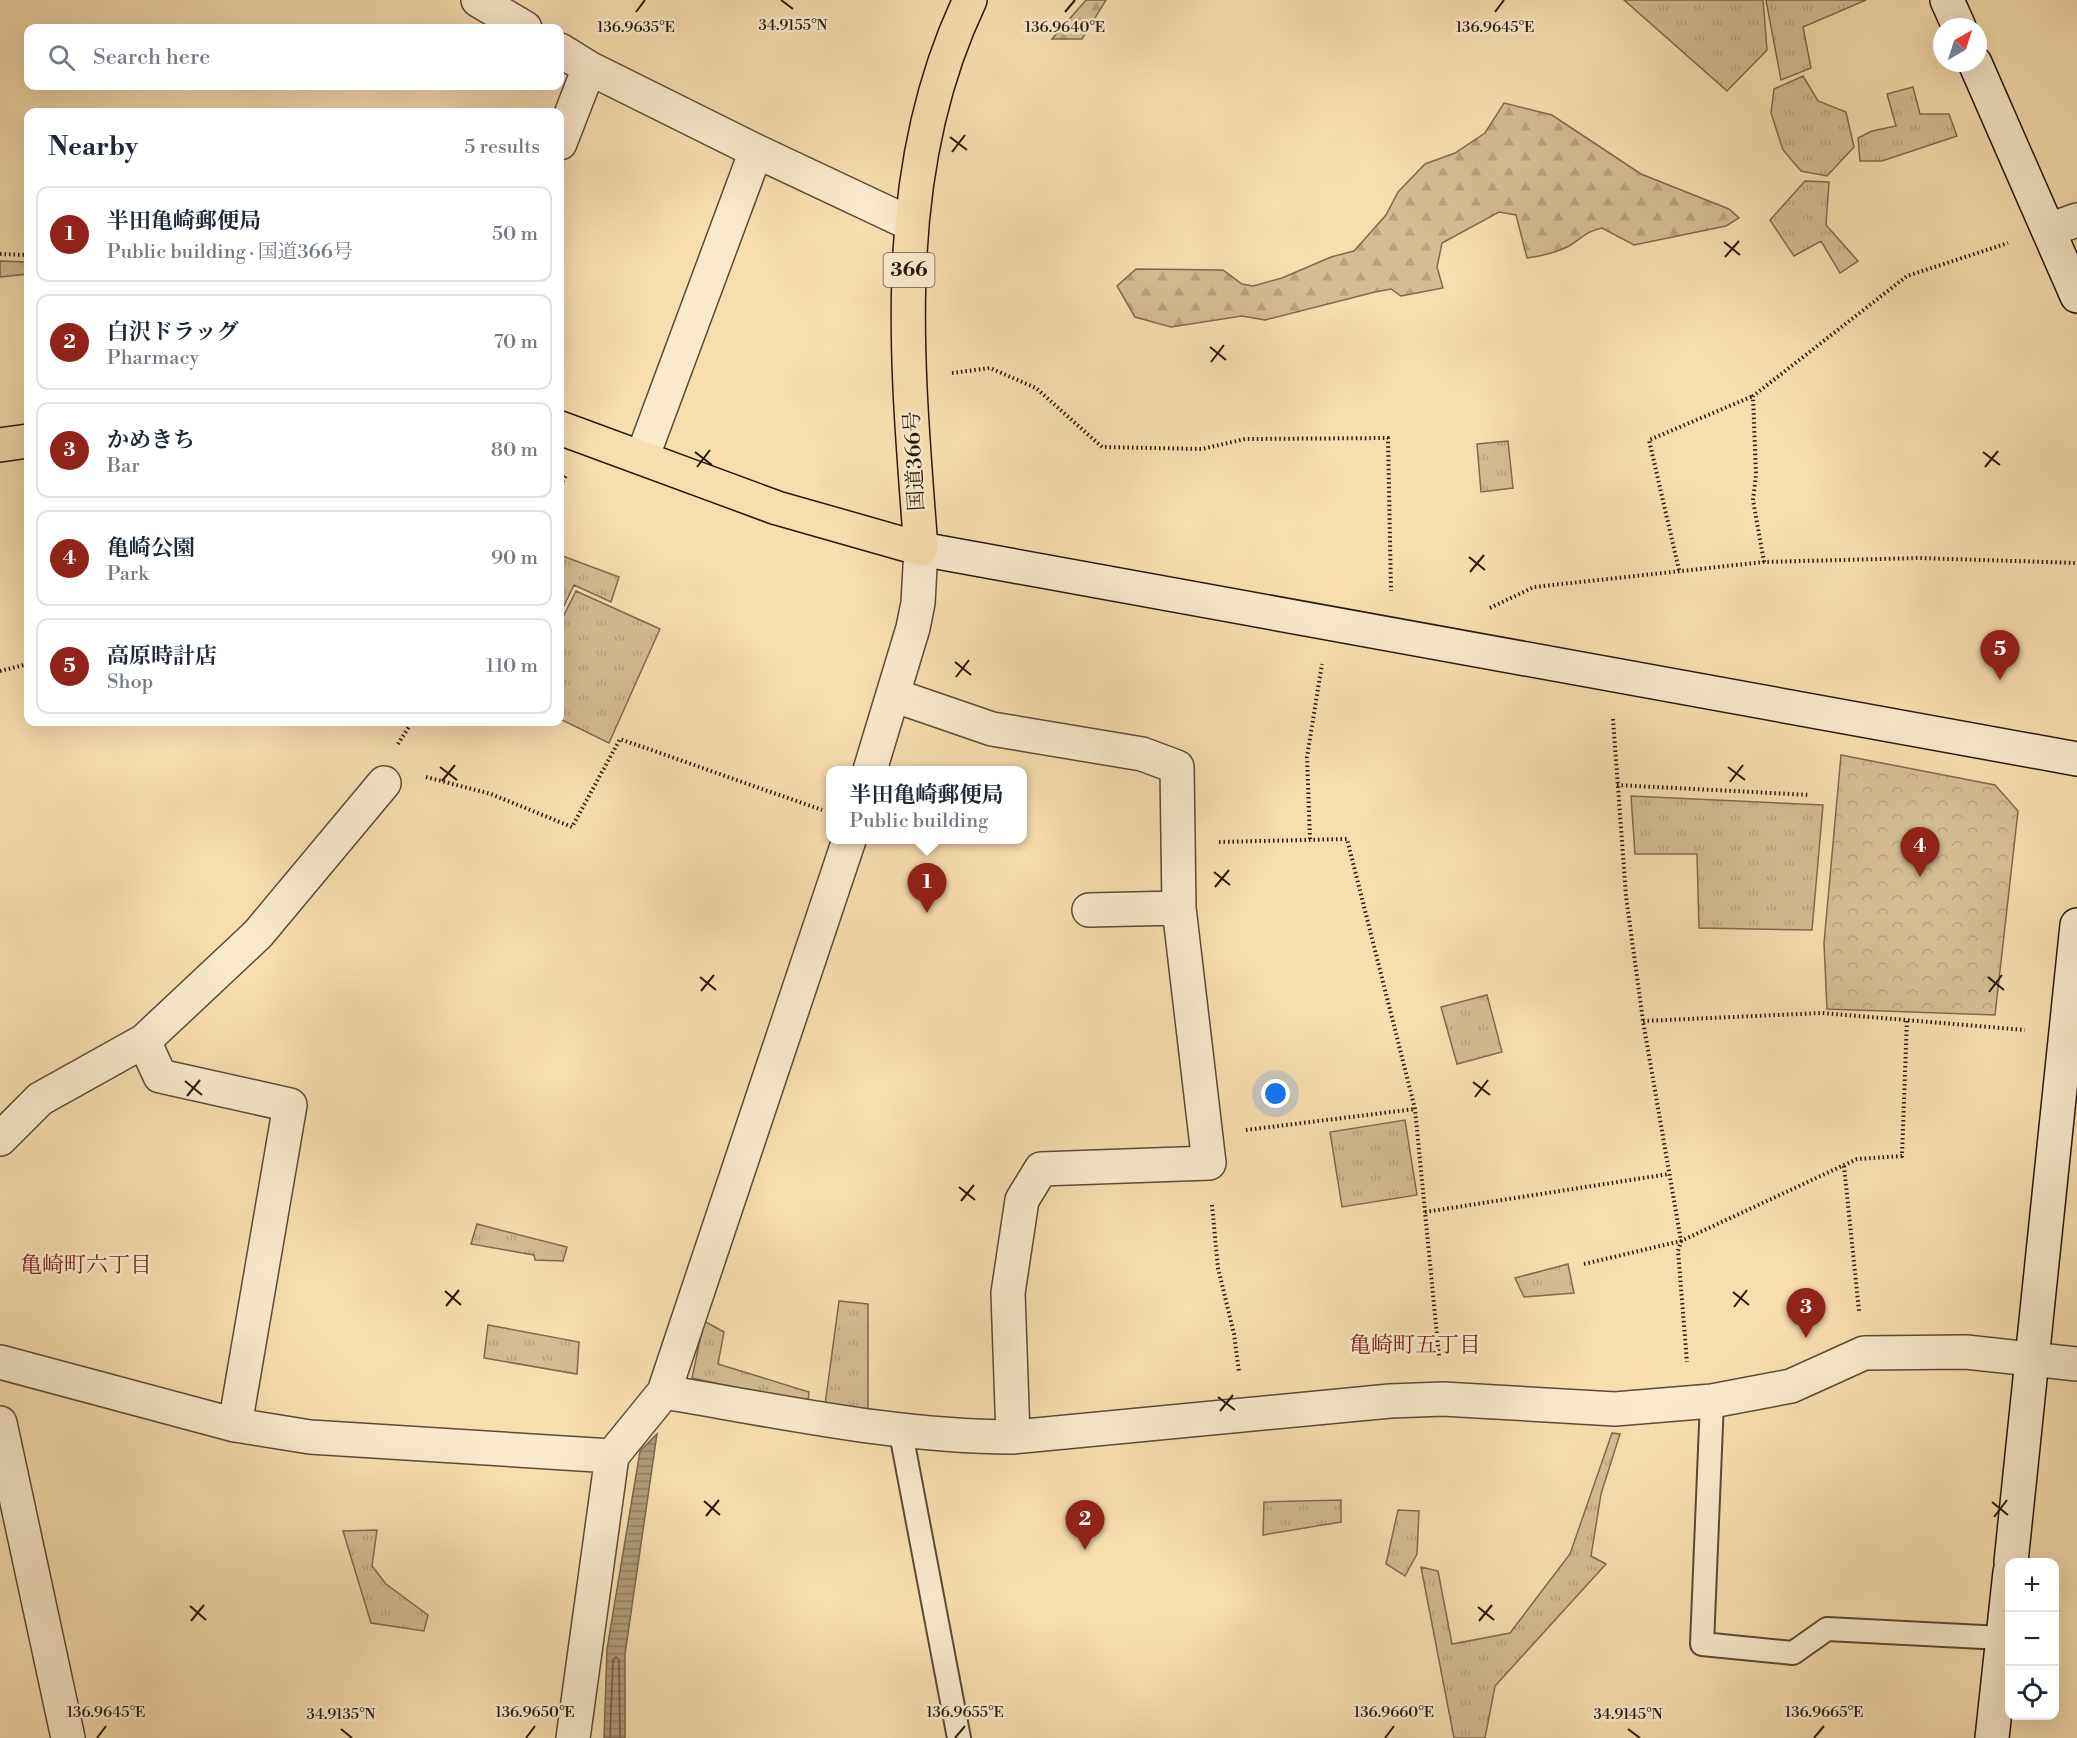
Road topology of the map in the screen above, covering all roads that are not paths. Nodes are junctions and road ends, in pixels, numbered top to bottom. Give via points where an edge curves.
1 (478, 0) edge
2 (970, 0) edge
3 (1947, 0) edge
4 (1955, 18) edge
5 (518, 24) edge
6 (564, 52) edge
7 (589, 68) junction
8 (1980, 72) edge
9 (564, 133) edge
10 (756, 151) junction
11 (911, 224) junction
12 (2063, 225) edge
13 (2077, 296) edge
14 (564, 429) edge
15 (24, 442) edge
16 (0, 445) edge
17 (642, 458) junction
18 (921, 549) junction
19 (893, 695) junction
20 (2077, 759) edge
21 (872, 766) edge
22 (384, 783) road end
23 (848, 844) edge
24 (1179, 908) junction
25 (1089, 910) dead end
26 (2077, 925) edge
27 (144, 1041) junction
28 (0, 1139) edge
29 (2033, 1360) junction
30 (0, 1362) edge
31 (2077, 1364) edge
32 (664, 1392) junction
33 (1701, 1402) junction
34 (0, 1423) edge
35 (235, 1425) junction
36 (900, 1428) junction
37 (1013, 1437) junction
38 (612, 1456) junction
39 (2012, 1558) edge
40 (2005, 1612) edge
41 (2002, 1638) junction
42 (68, 1738) edge
43 (573, 1738) edge
44 (959, 1738) edge
45 (1992, 1738) edge

1 - 5 street
2 - 11 highway, 国道366号 / 366 via 941,74 924,136
3 - 4 street
6 - 7 street
7 - 9 street
7 - 10 street
8 - 12 street
10 - 11 street
10 - 17 street
11 - 18 highway, 国道366号 / 366 via 908,303
12 - 13 street
14 - 17 highway
15 - 16 highway
17 - 18 highway via 777,508
18 - 19 street via 918,603
18 - 20 street
19 - 21 street
19 - 24 street via 992,729 1142,754 1177,767
22 - 27 street via 258,934
23 - 32 street
24 - 25 street
24 - 37 street via 1208,1149 1041,1169 1022,1200 1008,1293
26 - 29 street
27 - 28 street via 40,1099
27 - 35 street via 160,1076 290,1105
29 - 31 street
29 - 33 street via 1966,1352 1864,1353 1791,1386
29 - 39 street
30 - 35 street
32 - 36 street
32 - 38 street
33 - 37 street via 1616,1409 1443,1399
33 - 41 lane via 1702,1644 1793,1653 1827,1629
34 - 42 street
35 - 38 street via 310,1437
36 - 37 street via 971,1437
36 - 44 lane
38 - 43 street
40 - 41 street
41 - 45 street

